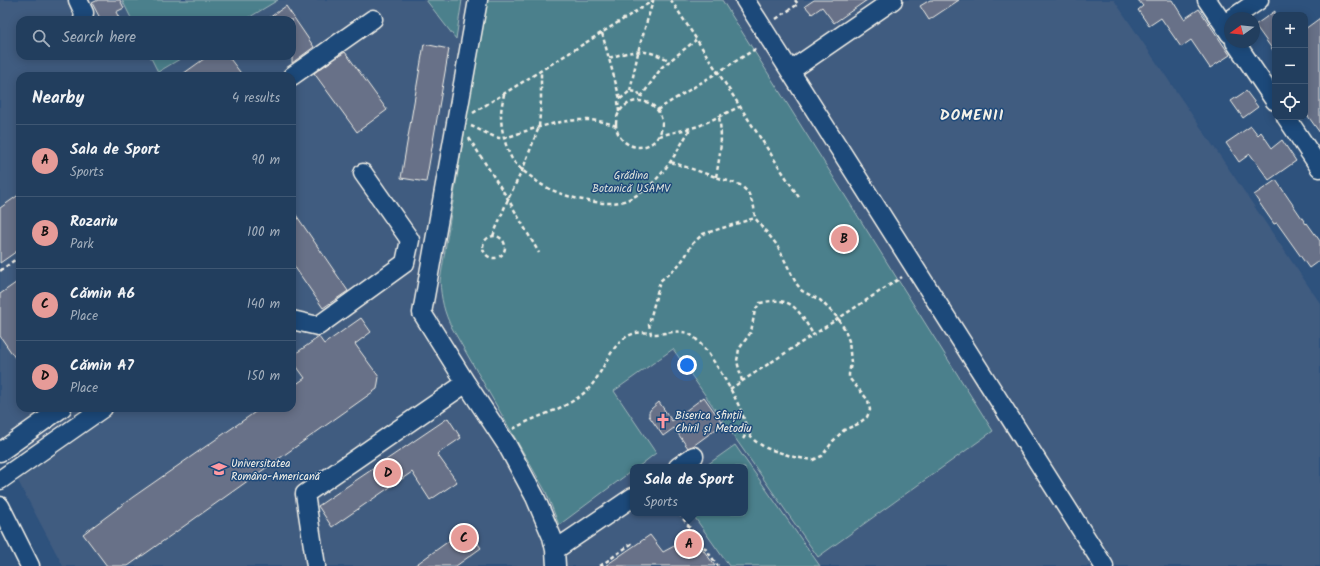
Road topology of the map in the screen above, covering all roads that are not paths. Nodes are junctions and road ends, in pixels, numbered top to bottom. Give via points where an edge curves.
1 (78, 0) edge
2 (478, 0) edge
3 (745, 0) edge
4 (893, 0) edge
5 (1207, 0) edge
6 (1259, 0) edge
7 (1244, 12) edge
8 (84, 16) edge
9 (1224, 19) edge
10 (373, 20) dead end
11 (1239, 48) edge
12 (790, 71) junction
13 (296, 73) edge
14 (1272, 97) edge
15 (1288, 120) edge
16 (1320, 168) edge
17 (363, 173) dead end
18 (296, 321) edge
19 (466, 383) junction
20 (56, 412) edge
21 (97, 412) edge
22 (0, 452) edge
23 (694, 456) dead end
24 (682, 464) edge
25 (0, 480) edge
26 (630, 499) edge
27 (0, 506) edge
28 (556, 558) edge
29 (30, 566) edge
30 (316, 566) edge
31 (1104, 566) edge

1 - 8 street
2 - 19 street via 422,313
3 - 12 street
4 - 12 street
5 - 9 street
6 - 7 street
10 - 13 street
11 - 14 street
12 - 31 street
15 - 16 street
17 - 18 street via 410,240 405,263 318,326
19 - 28 street via 501,436 535,497 552,537
19 - 30 street via 305,494
20 - 22 street
21 - 25 street
23 - 24 street
26 - 28 street
27 - 29 street

